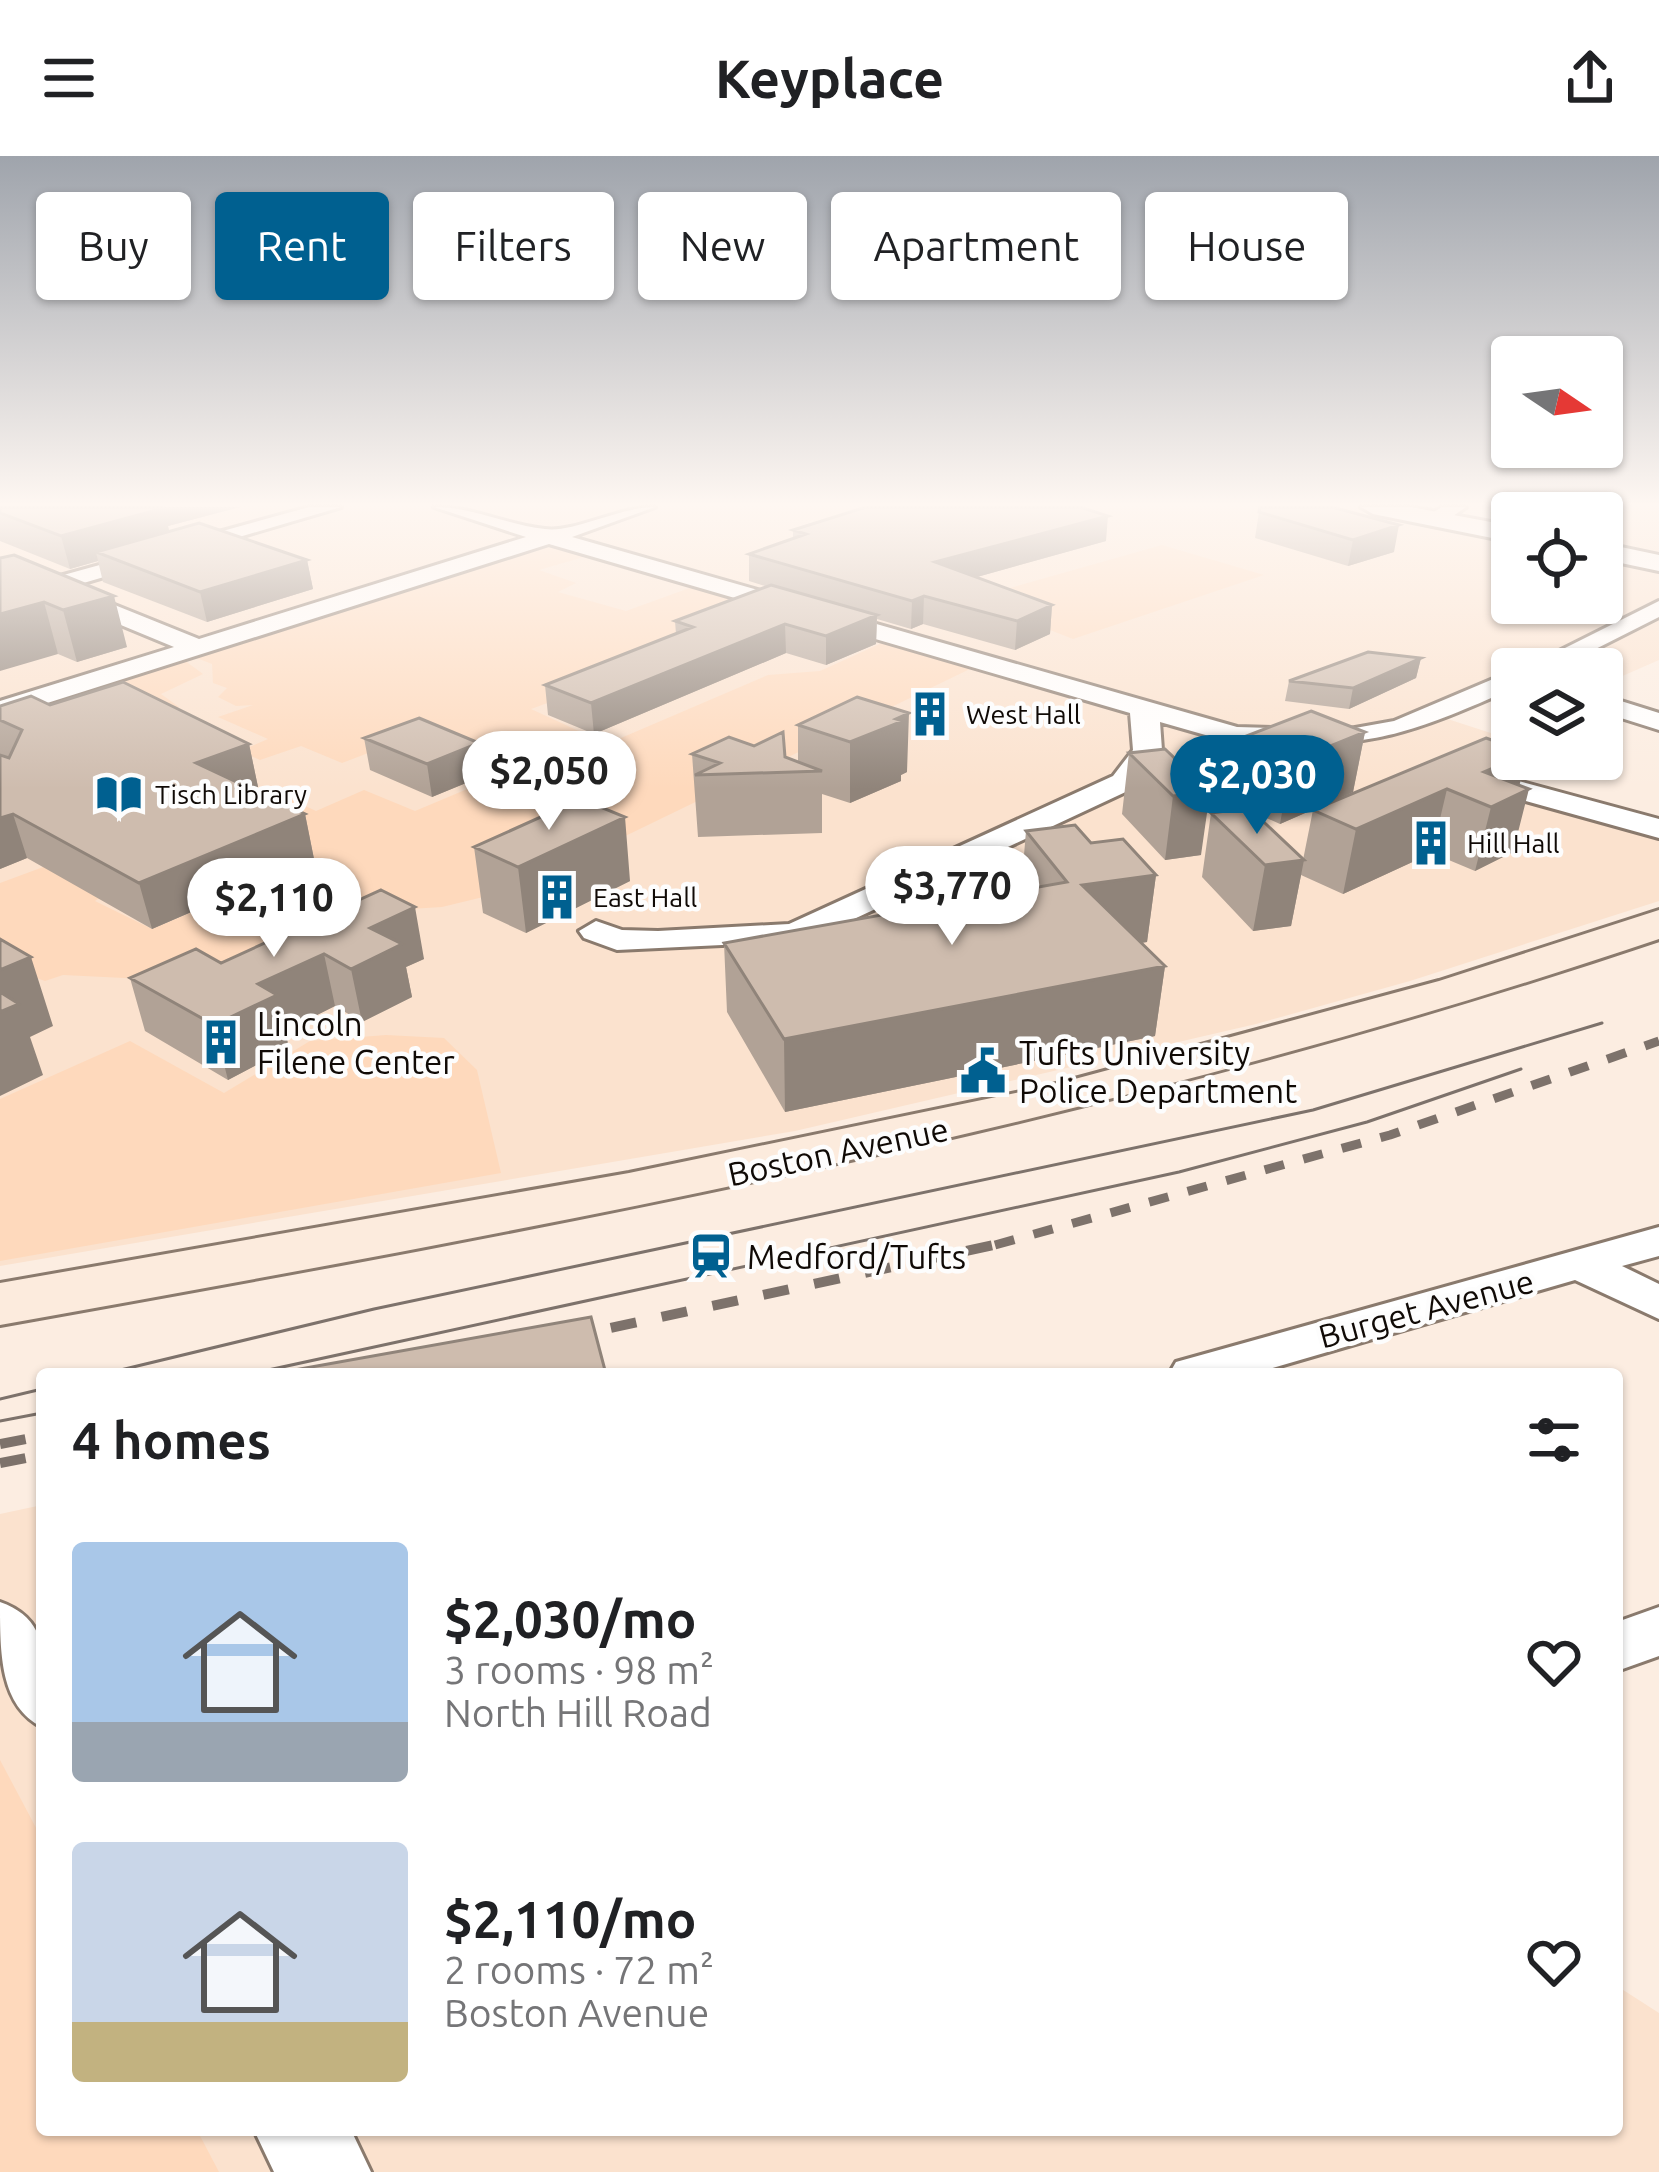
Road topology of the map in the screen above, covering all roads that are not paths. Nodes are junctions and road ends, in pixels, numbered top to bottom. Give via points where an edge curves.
1 (81, 601) edge
2 (346, 601) edge
3 (765, 601) edge
4 (1656, 624) edge
5 (198, 648) junction
6 (1592, 648) edge
7 (1491, 688) edge
8 (0, 710) edge
9 (1143, 710) junction
10 (1623, 710) edge
11 (1659, 722) edge
12 (1255, 736) junction
13 (1449, 773) edge
14 (1123, 782) junction
15 (1659, 829) edge
16 (1659, 924) edge
17 (596, 931) dead end
18 (1659, 1241) edge
19 (1584, 1265) junction
20 (1659, 1303) edge
21 (0, 1304) edge
22 (1215, 1368) edge
23 (0, 1631) edge
24 (1659, 1631) edge
25 (1623, 1645) edge
26 (36, 1687) edge
27 (302, 2136) edge
28 (325, 2172) edge

1 - 5 street
2 - 5 street
3 - 9 street
4 - 6 street
5 - 8 street
7 - 12 street via 1401,728 1344,738
9 - 12 street
9 - 14 street via 1148,757
10 - 11 street
12 - 14 street via 1218,766
13 - 15 street
14 - 17 street via 795,934 638,941
16 - 21 main road, Boston Avenue via 1396,1011 1033,1109 836,1154
18 - 19 street, Burget Avenue
19 - 20 street
19 - 22 street, Burget Avenue
23 - 26 street
24 - 25 street
27 - 28 street

